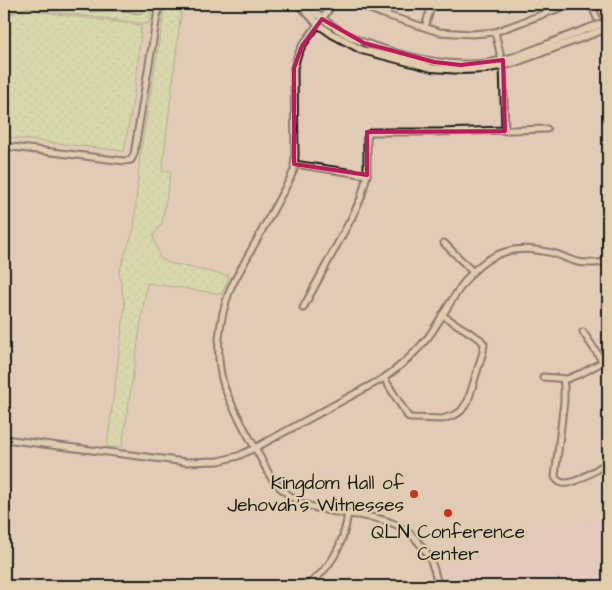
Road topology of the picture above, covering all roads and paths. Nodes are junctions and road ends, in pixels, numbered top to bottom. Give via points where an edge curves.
1 (159, 4) edge
2 (299, 4) edge
3 (306, 4) edge
4 (333, 4) edge
5 (357, 4) edge
6 (432, 4) edge
7 (571, 4) edge
8 (591, 4) edge
9 (597, 18) dead end
10 (320, 21) junction
11 (608, 22) edge
12 (425, 27) junction
13 (608, 28) edge
14 (495, 32) junction
15 (503, 63) junction
16 (505, 130) junction
17 (547, 130) dead end
18 (4, 146) edge
19 (294, 164) junction
20 (367, 175) junction
21 (444, 243) dead end
22 (608, 262) edge
23 (472, 271) junction
24 (303, 308) dead end
25 (442, 316) junction
26 (583, 332) dead end
27 (606, 360) edge
28 (384, 378) junction
29 (543, 378) dead end
30 (563, 379) junction
31 (4, 440) edge
32 (255, 448) junction
33 (608, 463) edge
34 (348, 514) junction
35 (305, 586) edge
36 (438, 586) edge

1 - 18 street via 131,160
2 - 10 main road
3 - 10 main road
4 - 10 street
5 - 12 street
6 - 12 street
7 - 14 street
8 - 9 street
10 - 15 main road via 337,37 362,50 432,68 461,70
10 - 19 street via 302,46 294,68
11 - 15 main road
12 - 14 street via 439,32
13 - 15 main road via 513,64
14 - 15 street
15 - 16 street
16 - 17 street
16 - 20 street via 372,132 367,138
19 - 20 street
19 - 32 street via 289,182 231,287 220,332 219,362 224,384
20 - 24 street via 358,206
21 - 23 street
22 - 23 street via 580,262 551,252 521,249 498,254
23 - 25 street
25 - 28 street via 417,351
25 - 28 street via 484,344 468,401 461,411 444,419 410,418
26 - 27 street
27 - 30 street via 582,374
28 - 32 street
29 - 30 street
30 - 33 street via 564,402 556,480 565,484 584,478
31 - 32 street via 186,462 230,459
32 - 34 street via 270,476 284,492 307,506
34 - 35 street via 334,557
34 - 36 street via 379,518 410,534 430,558

